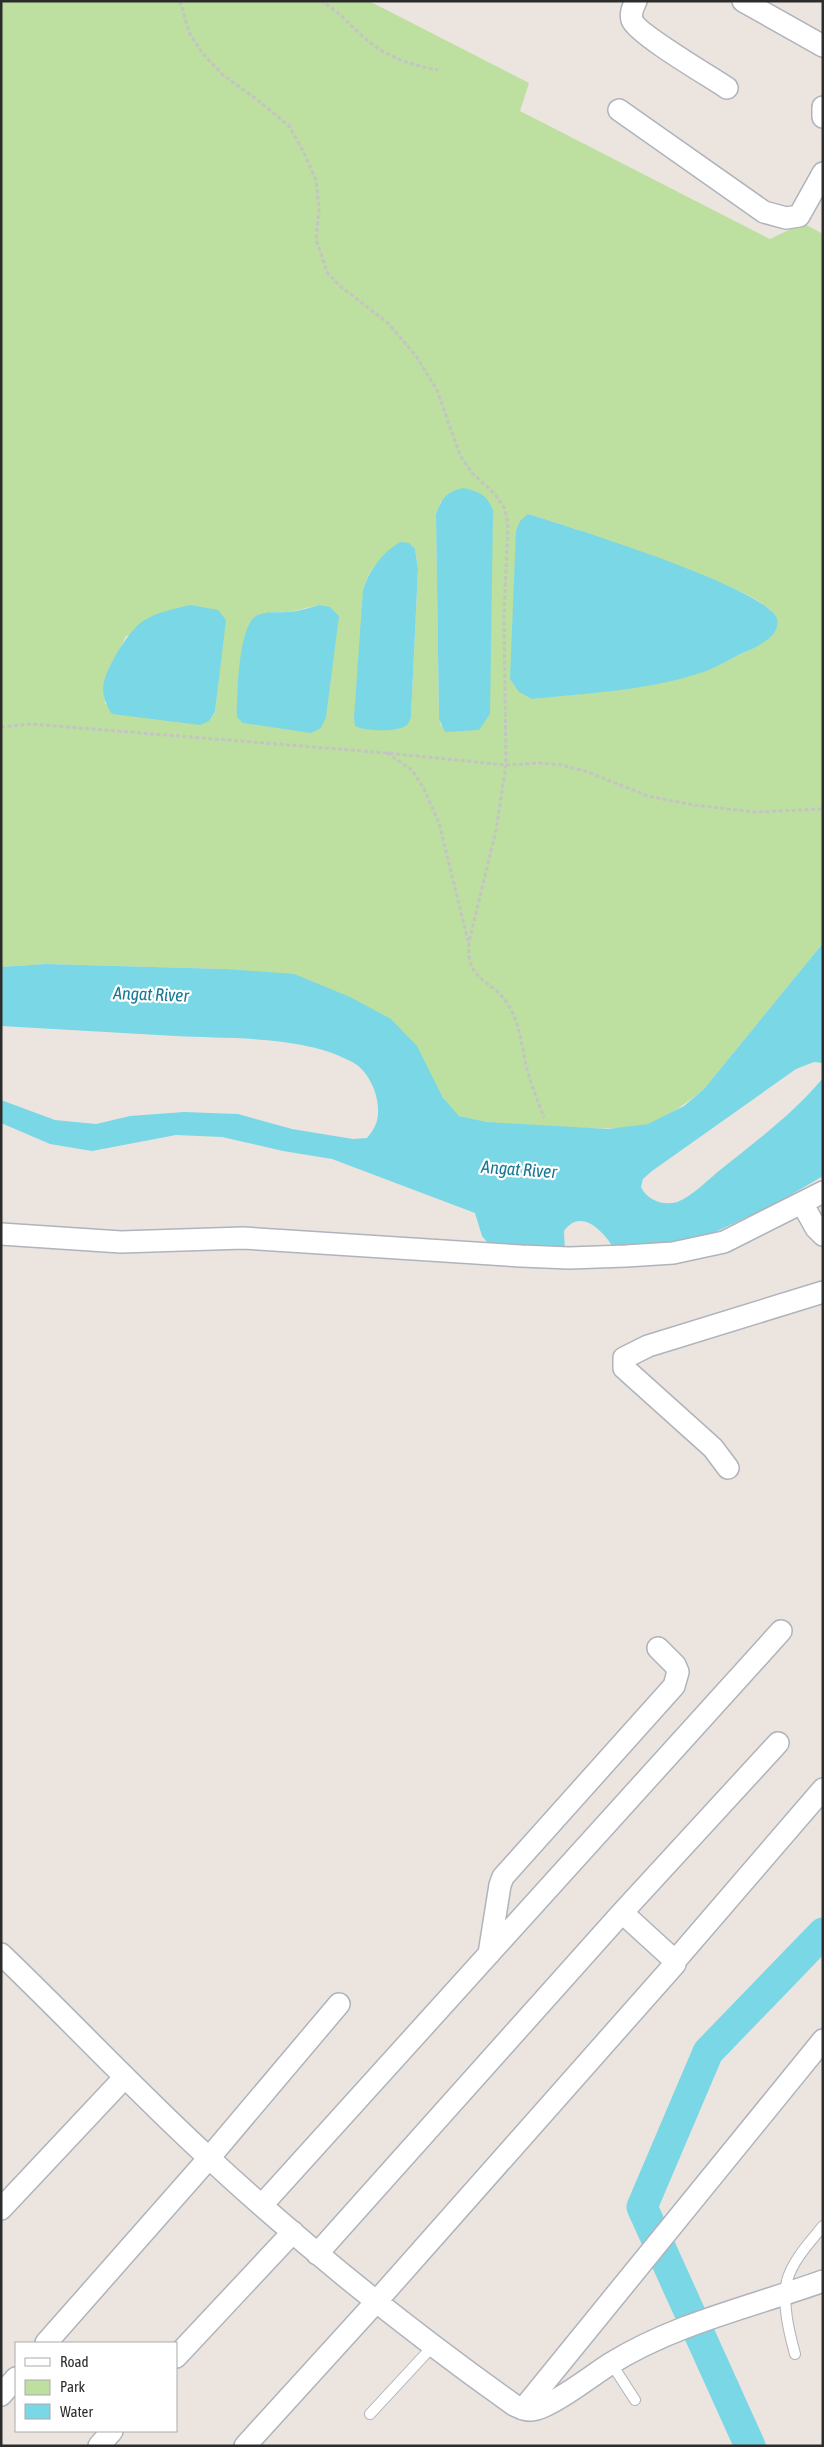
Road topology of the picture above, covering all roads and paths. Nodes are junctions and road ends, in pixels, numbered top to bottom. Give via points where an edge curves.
1 (180, 1) edge
2 (320, 1) edge
3 (636, 1) edge
4 (743, 1) edge
5 (823, 46) edge
6 (438, 70) dead end
7 (727, 88) dead end
8 (823, 107) edge
9 (619, 110) dead end
10 (823, 117) edge
11 (823, 173) edge
12 (1, 727) edge
13 (387, 753) junction
14 (506, 765) junction
15 (823, 809) edge
16 (469, 942) junction
17 (544, 1118) dead end
18 (823, 1192) edge
19 (802, 1203) junction
20 (1, 1234) edge
21 (823, 1235) edge
22 (823, 1292) edge
23 (728, 1468) dead end
24 (781, 1631) dead end
25 (658, 1648) dead end
26 (778, 1743) dead end
27 (823, 1789) edge
28 (619, 1916) junction
29 (1, 1954) edge
30 (490, 1954) junction
31 (675, 1961) junction
32 (339, 2004) dead end
33 (823, 2040) edge
34 (125, 2077) junction
35 (209, 2158) junction
36 (262, 2205) junction
37 (1, 2209) edge
38 (823, 2226) edge
39 (293, 2232) junction
40 (318, 2254) junction
41 (823, 2281) edge
42 (787, 2294) junction
43 (376, 2302) junction
44 (47, 2342) edge
45 (432, 2346) junction
46 (795, 2354) dead end
47 (178, 2355) edge
48 (611, 2364) junction
49 (15, 2379) edge
50 (1, 2395) edge
51 (635, 2400) dead end
52 (523, 2409) junction
53 (370, 2414) dead end
54 (111, 2432) edge
55 (99, 2446) edge
56 (245, 2446) edge

1 - 14 path via 189,32 202,53 222,75 289,126 316,180 319,209 316,240 328,274 341,288 388,323 416,356 437,390 460,456 472,474 494,493 506,509
2 - 6 path via 332,7 366,40 388,55
3 - 7 street via 631,11 632,21 646,35
4 - 5 street
8 - 10 street
9 - 11 street via 764,212 786,218 798,216
12 - 13 path via 31,724
13 - 14 path
13 - 16 path via 412,770 436,814
14 - 15 path via 561,765 648,796 693,806 755,812
14 - 16 path via 496,830
16 - 17 path via 467,958 474,970 508,1003 519,1026 525,1061
18 - 19 street
19 - 20 street via 724,1242 703,1247 673,1252 569,1258 243,1238 121,1242
19 - 21 street
22 - 23 street via 648,1346 624,1358 624,1368 713,1448
24 - 30 street
25 - 30 street via 678,1672 674,1686 504,1877 500,1885
26 - 28 street
27 - 31 street
28 - 31 street via 627,1917
28 - 40 street
29 - 34 street
30 - 36 street
31 - 43 street via 657,1986
32 - 35 street
33 - 52 street
34 - 35 street
34 - 37 street
35 - 36 street
35 - 44 street
36 - 39 street
38 - 42 lane via 795,2264 787,2281
39 - 40 street
39 - 47 street
40 - 43 street
41 - 42 street
42 - 46 lane via 789,2334
42 - 48 street via 696,2322
43 - 45 street
43 - 56 street
45 - 52 street
45 - 53 lane
48 - 51 lane
48 - 52 street via 566,2394 533,2410
49 - 50 street
54 - 55 street

